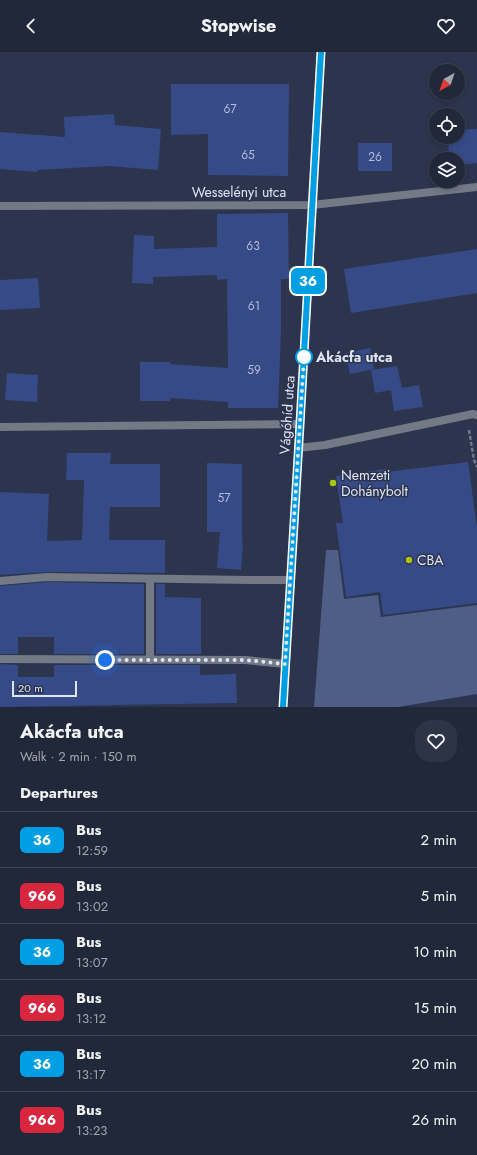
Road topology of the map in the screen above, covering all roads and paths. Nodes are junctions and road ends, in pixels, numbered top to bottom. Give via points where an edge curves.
1 (321, 52) edge
2 (477, 187) edge
3 (312, 205) junction
4 (0, 206) edge
5 (473, 414) edge
6 (300, 424) junction
7 (0, 428) edge
8 (298, 448) junction
9 (477, 467) edge
10 (150, 579) junction
11 (290, 580) junction
12 (0, 581) edge
13 (0, 659) edge
14 (150, 660) junction
15 (285, 664) junction
16 (283, 707) edge

1 - 3 street, Vágóhíd utca
2 - 3 street, Wesselényi utca
3 - 4 street, Wesselényi utca
3 - 6 street, Vágóhíd utca
5 - 8 street via 325,445
5 - 9 path via 474,460
6 - 7 street
6 - 8 street, Vágóhíd utca
8 - 11 street, Vágóhíd utca
10 - 11 street
10 - 12 street via 47,577
10 - 14 street
11 - 15 street, Vágóhíd utca
13 - 14 street
14 - 15 street via 245,660
15 - 16 street, Vágóhíd utca

